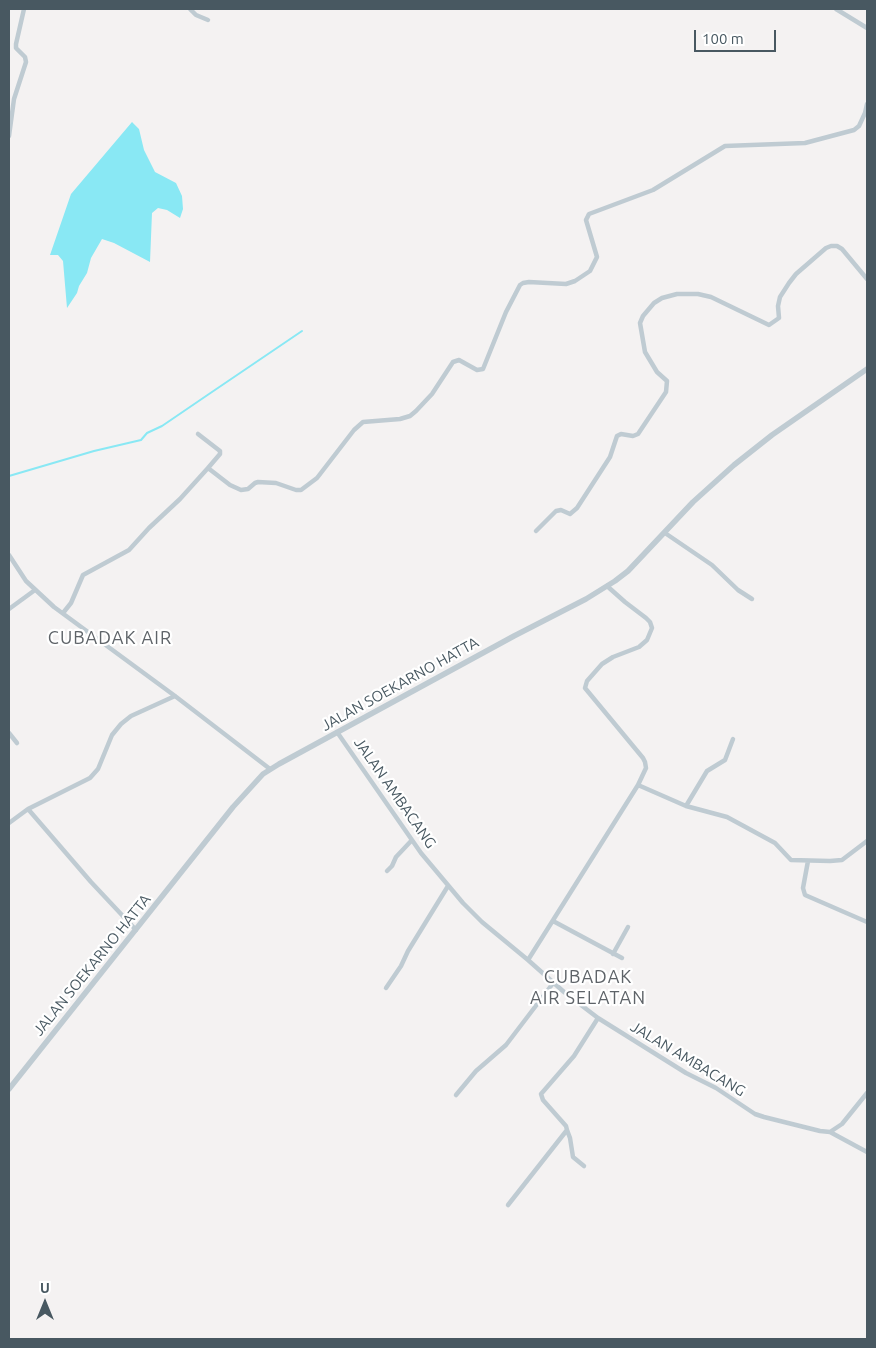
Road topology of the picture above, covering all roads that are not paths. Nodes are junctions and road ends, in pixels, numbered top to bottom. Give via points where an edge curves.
1 (24, 9) edge
2 (190, 9) edge
3 (836, 9) edge
4 (208, 20) dead end
5 (867, 28) edge
6 (867, 104) edge
7 (9, 136) edge
8 (867, 279) edge
9 (867, 369) edge
10 (198, 434) dead end
11 (208, 468) junction
12 (536, 531) dead end
13 (665, 533) junction
14 (9, 555) edge
15 (607, 586) junction
16 (35, 590) junction
17 (752, 599) dead end
18 (9, 608) edge
19 (63, 613) junction
20 (175, 696) junction
21 (338, 732) junction
22 (9, 733) edge
23 (734, 739) dead end
24 (17, 743) dead end
25 (270, 769) junction
26 (638, 785) junction
27 (686, 806) junction
28 (28, 809) junction
29 (9, 823) edge
30 (412, 840) junction
31 (867, 841) edge
32 (808, 861) junction
33 (386, 871) dead end
34 (448, 886) junction
35 (553, 921) junction
36 (867, 922) edge
37 (628, 927) dead end
38 (136, 930) junction
39 (613, 954) junction
40 (622, 958) dead end
41 (528, 960) junction
42 (554, 982) junction
43 (386, 988) dead end
44 (598, 1018) junction
45 (9, 1089) edge
46 (867, 1093) edge
47 (456, 1095) dead end
48 (567, 1130) junction
49 (830, 1132) junction
50 (867, 1152) edge
51 (584, 1166) dead end
52 (508, 1205) dead end

1 - 7 street via 16,48 26,62 14,99
2 - 4 street
3 - 5 street
6 - 11 street via 859,126 854,130 805,143 724,146 653,190 589,214 586,220 597,257 590,271 566,284 523,282 506,312 483,369 477,370 459,360 453,362 432,394 416,411 400,419 363,422 317,478 301,490 258,482 241,490
8 - 12 street via 842,249 831,246 789,283 780,297 779,318 769,325 712,296 677,294 654,304 640,323 645,352 657,372 667,381 666,392 638,434 617,436 610,457 577,508 570,514 556,511
9 - 13 street, JALAN SOEKARNO HATTA via 734,465
10 - 11 street via 220,450
11 - 19 street via 129,550 81,578
13 - 15 street, JALAN SOEKARNO HATTA
13 - 17 street via 712,564
14 - 16 street
15 - 21 street, JALAN SOEKARNO HATTA
15 - 26 street via 646,618 652,628 647,640 639,647 606,661 585,684 588,694 646,762
16 - 18 street
16 - 19 street
19 - 20 street
20 - 25 street
20 - 28 street via 121,724 90,778
21 - 25 street, JALAN SOEKARNO HATTA
21 - 30 street, JALAN AMBACANG
22 - 24 street
23 - 27 street via 725,760 707,771
25 - 38 street, JALAN SOEKARNO HATTA via 233,807
26 - 27 street
26 - 35 street
27 - 32 street via 727,817 775,842 790,860
28 - 29 street
28 - 38 street
30 - 33 street
30 - 34 street, JALAN AMBACANG
31 - 32 street via 842,860
32 - 36 street via 803,888 805,895
34 - 41 street, JALAN AMBACANG via 482,922
34 - 43 street
35 - 39 street
35 - 41 street
37 - 39 street
38 - 45 street, JALAN SOEKARNO HATTA
39 - 40 street
41 - 42 street, JALAN AMBACANG
42 - 44 street, JALAN AMBACANG
42 - 47 street via 503,1049
44 - 48 street via 574,1056 541,1094
44 - 49 street, JALAN AMBACANG via 686,1073 724,1092 755,1114
46 - 49 street via 842,1124
48 - 51 street via 573,1157
48 - 52 street
49 - 50 street, JALAN AMBACANG

